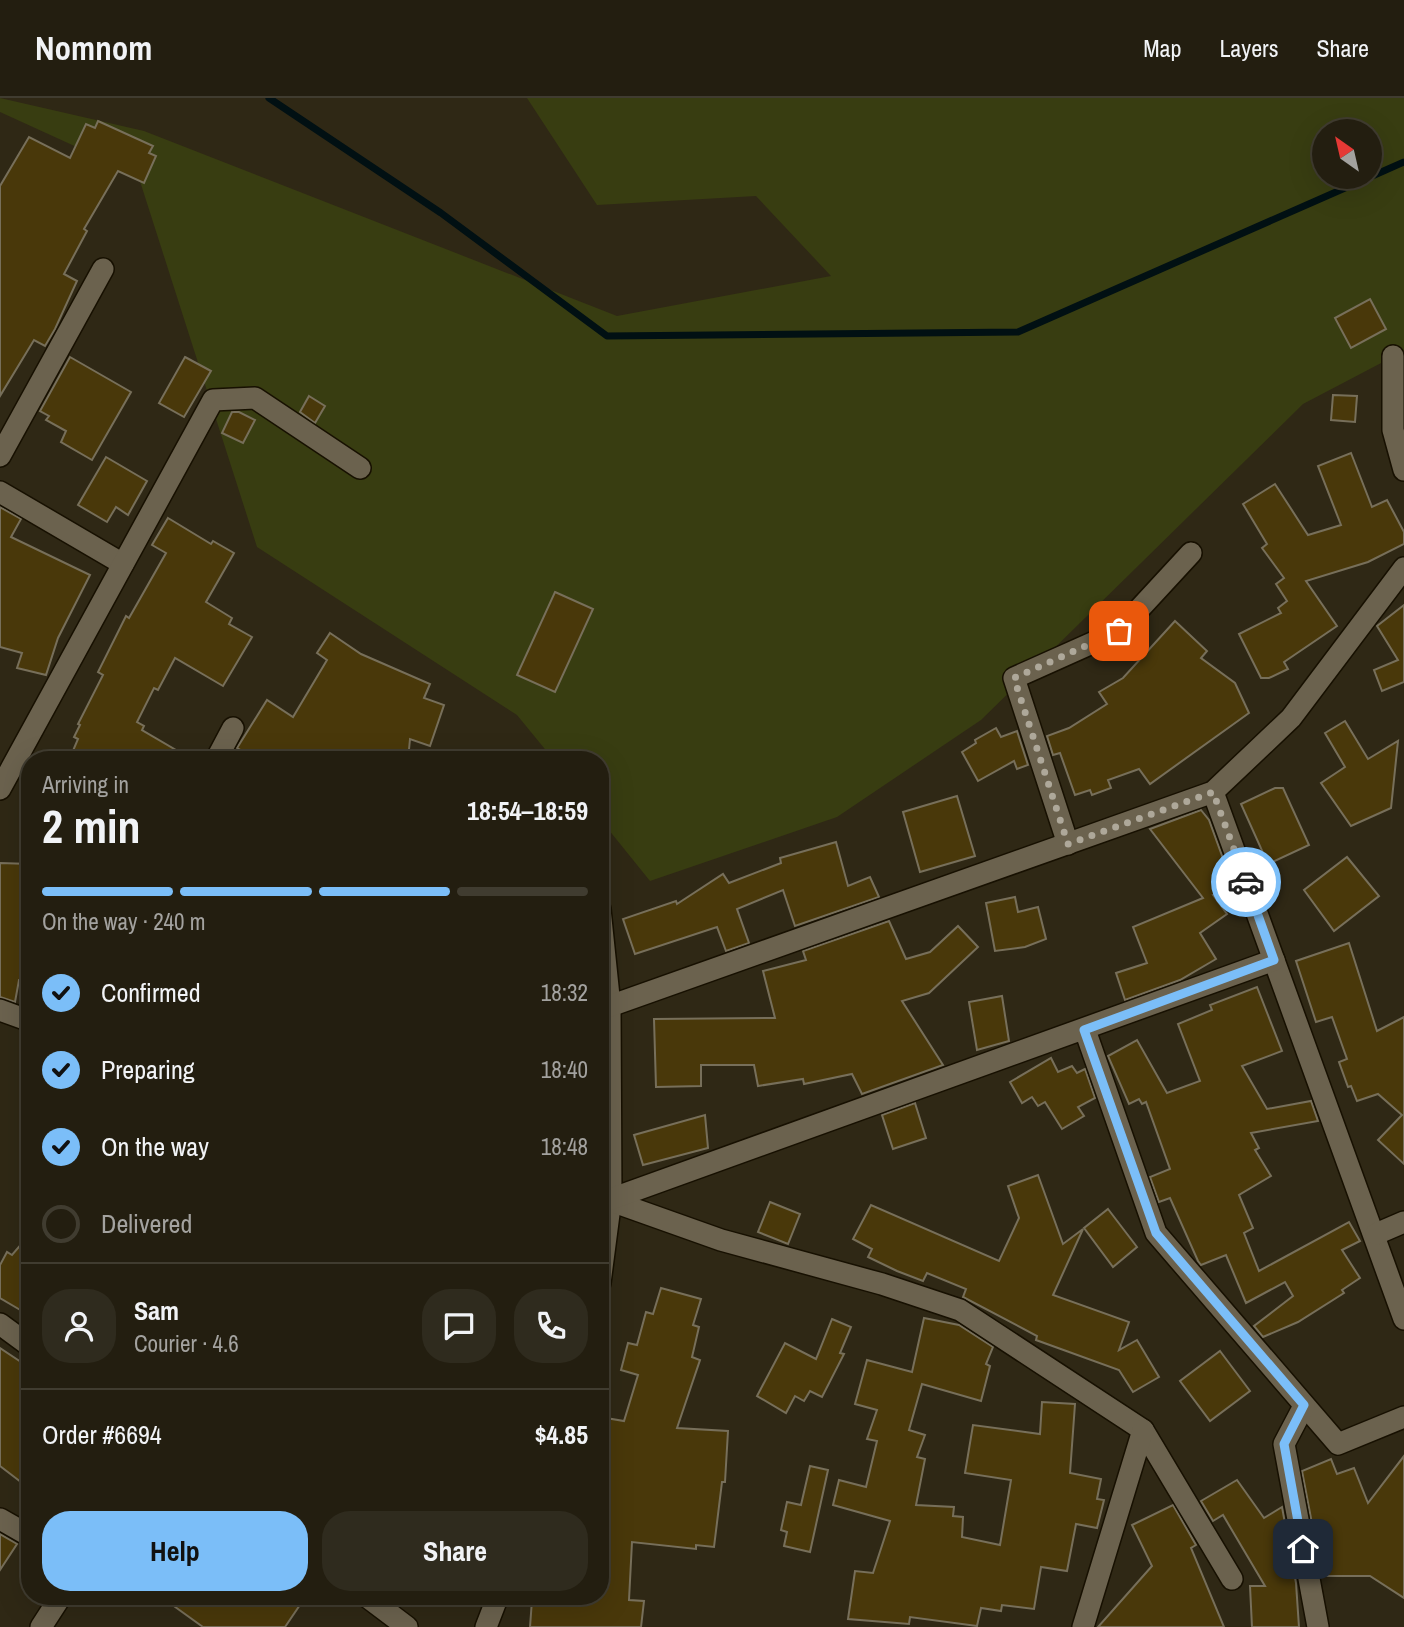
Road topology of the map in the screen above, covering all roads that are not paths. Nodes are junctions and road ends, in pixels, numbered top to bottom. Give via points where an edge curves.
1 (103, 269) dead end
2 (1393, 356) dead end
3 (0, 456) edge
4 (360, 468) dead end
5 (1404, 470) edge
6 (0, 492) edge
7 (1191, 553) dead end
8 (124, 564) junction
9 (1404, 568) edge
10 (233, 728) dead end
11 (221, 751) edge
12 (0, 789) edge
13 (1213, 792) junction
14 (1068, 844) junction
15 (1274, 960) junction
16 (609, 996) edge
17 (610, 1006) junction
18 (0, 1010) edge
19 (21, 1018) edge
20 (1084, 1030) junction
21 (609, 1054) edge
22 (609, 1197) edge
23 (609, 1199) edge
24 (1404, 1222) edge
25 (1376, 1234) junction
26 (1404, 1319) edge
27 (0, 1324) edge
28 (21, 1339) edge
29 (1304, 1405) junction
30 (1404, 1417) edge
31 (1143, 1430) junction
32 (0, 1519) edge
33 (21, 1531) edge
34 (1232, 1579) dead end
35 (55, 1605) edge
36 (378, 1605) edge
37 (495, 1605) edge
38 (41, 1627) edge
39 (407, 1627) edge
40 (486, 1627) edge
41 (1083, 1627) edge
42 (1318, 1627) edge

1 - 3 street
2 - 5 street via 1393,430
4 - 8 street via 256,398 214,400
6 - 8 street
7 - 14 street via 1119,631 1014,678
8 - 12 street
9 - 13 street via 1291,718
10 - 11 street
13 - 14 street
13 - 15 street
14 - 17 street
15 - 20 street
15 - 25 street
16 - 17 street
17 - 21 street
18 - 19 street
20 - 22 street
20 - 29 street via 1156,1233
23 - 31 street via 721,1241 960,1310
24 - 25 street
25 - 26 street
27 - 28 street
29 - 30 street via 1338,1444
29 - 42 street via 1284,1444
31 - 34 street
31 - 41 street
32 - 33 street
35 - 38 street
36 - 39 street
37 - 40 street

